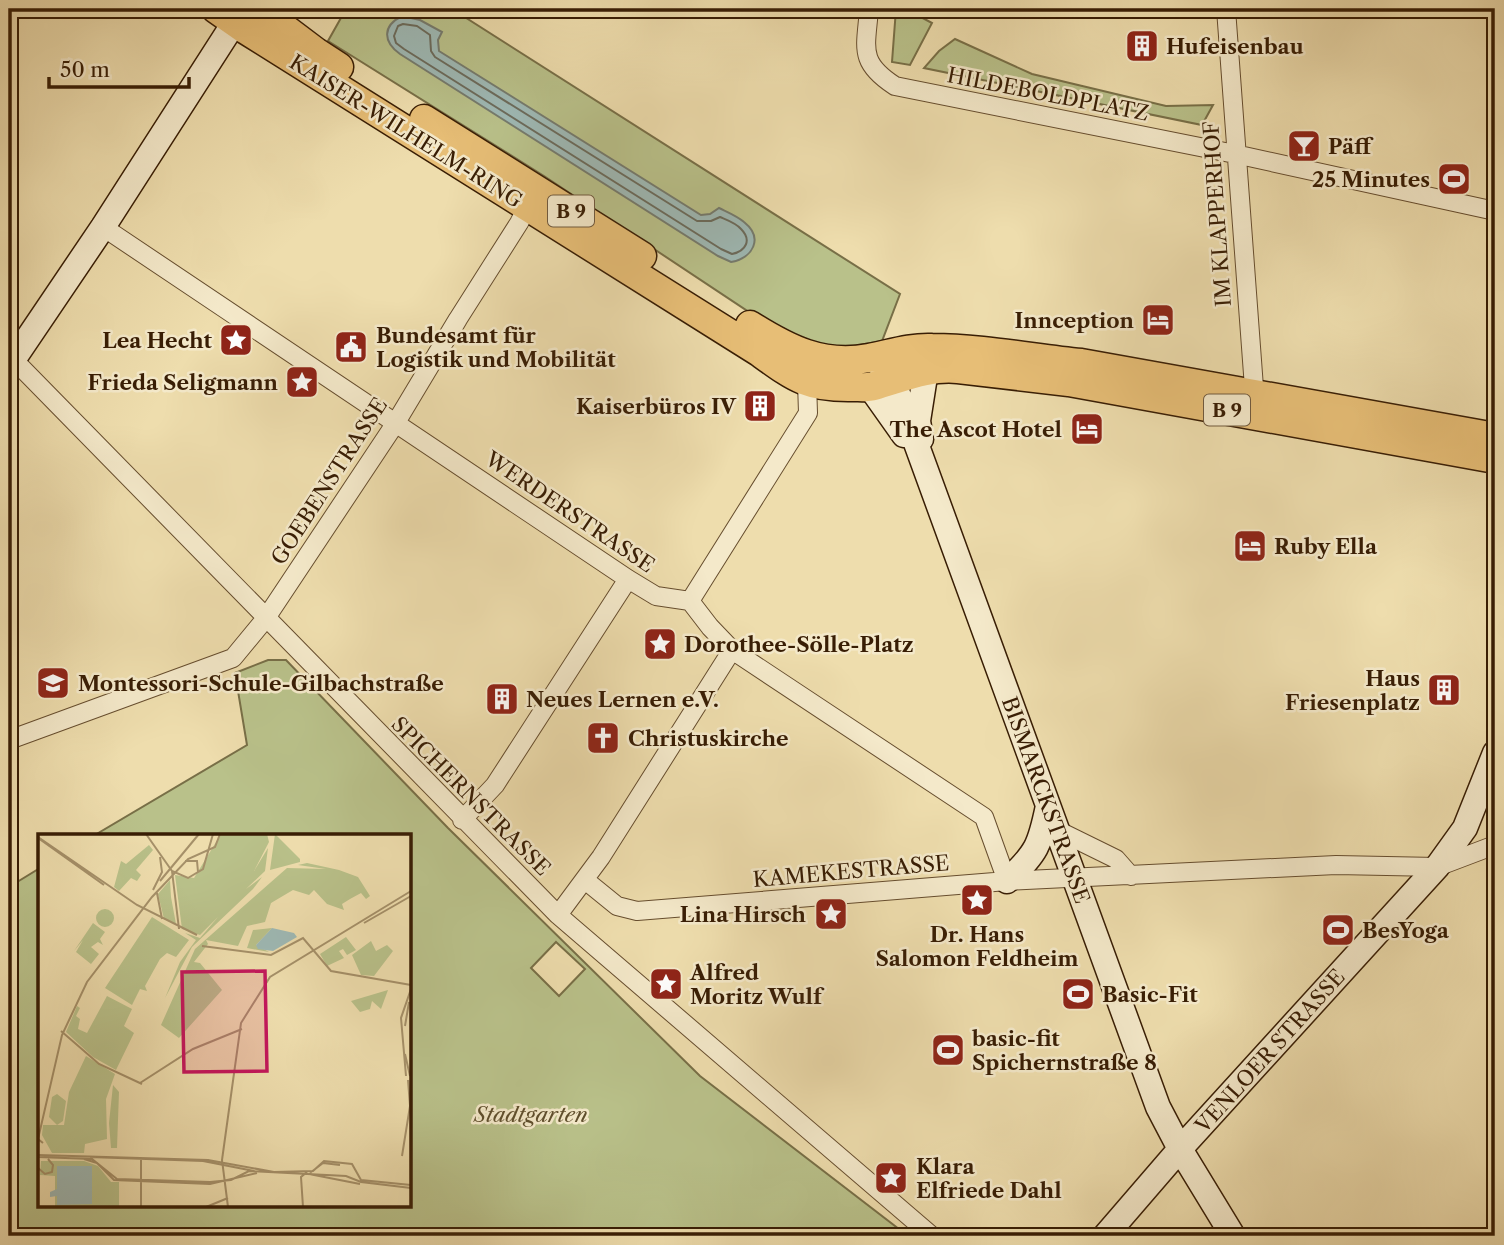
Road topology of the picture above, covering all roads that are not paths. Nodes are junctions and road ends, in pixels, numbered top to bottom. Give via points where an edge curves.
1 (259, 9) edge
2 (869, 9) edge
3 (1226, 9) edge
4 (231, 13) edge
5 (1235, 154) junction
6 (532, 198) junction
7 (1495, 211) edge
8 (103, 227) junction
9 (873, 358) junction
10 (10, 360) edge
11 (926, 370) junction
12 (807, 382) junction
13 (881, 383) junction
14 (1256, 405) junction
15 (395, 424) junction
16 (1495, 437) edge
17 (1495, 459) edge
18 (925, 468) junction
19 (628, 579) junction
20 (690, 601) junction
21 (266, 618) junction
22 (732, 650) junction
23 (9, 740) edge
24 (1495, 757) edge
25 (1048, 806) junction
26 (462, 820) junction
27 (1057, 830) junction
28 (1495, 845) edge
29 (1437, 867) junction
30 (1131, 876) junction
31 (1075, 879) junction
32 (585, 880) junction
33 (1007, 881) junction
34 (558, 915) junction
35 (1180, 1149) junction
36 (932, 1236) edge
37 (1105, 1236) edge
38 (1233, 1236) edge

1 - 6 main road, KAISER-WILHELM-RING / B 9
2 - 5 street, HILDEBOLDPLATZ via 866,56 873,69 895,86
3 - 5 street, IM KLAPPERHOF
4 - 6 main road, KAISER-WILHELM-RING / B 9
4 - 8 main road
5 - 7 street, HILDEBOLDPLATZ
5 - 14 street, IM KLAPPERHOF
6 - 9 main road, KAISER-WILHELM-RING / B 9 via 791,350 829,361
6 - 12 main road, KAISER-WILHELM-RING / B 9
6 - 15 street, GOEBENSTRASSE
8 - 10 main road
8 - 15 street, WERDERSTRASSE
9 - 13 main road
9 - 14 main road, KAISER-WILHELM-RING / B 9 via 930,348 1081,362
10 - 21 street, SPICHERNSTRASSE
11 - 13 main road, B 9
11 - 14 main road, B 9 via 941,367
11 - 18 main road via 918,421
12 - 13 main road, KAISER-WILHELM-RING / B 9 via 831,388
12 - 20 street via 808,413
13 - 18 main road
14 - 16 main road, B 9
14 - 17 main road, B 9
15 - 19 street, WERDERSTRASSE
15 - 21 street, GOEBENSTRASSE
18 - 25 main road, BISMARCKSTRASSE
19 - 20 street, WERDERSTRASSE via 656,596
19 - 26 street via 495,785
20 - 22 street
21 - 23 street, GOEBENSTRASSE via 233,658
21 - 26 street, SPICHERNSTRASSE
22 - 32 street
22 - 33 street via 984,817
24 - 29 main road, VENLOER STRASSE via 1465,828
25 - 27 main road, BISMARCKSTRASSE
25 - 33 main road via 1038,847
26 - 34 street, SPICHERNSTRASSE
27 - 30 street via 1116,859
27 - 31 main road, BISMARCKSTRASSE
28 - 29 street
29 - 30 street, KAMEKESTRASSE via 1336,865
29 - 35 main road, VENLOER STRASSE
30 - 31 street, KAMEKESTRASSE
31 - 33 street, KAMEKESTRASSE
31 - 35 main road, BISMARCKSTRASSE via 1158,1107
32 - 33 street, KAMEKESTRASSE via 618,906 637,911
32 - 34 street
34 - 36 street, SPICHERNSTRASSE
35 - 37 main road, VENLOER STRASSE
35 - 38 main road, BISMARCKSTRASSE

